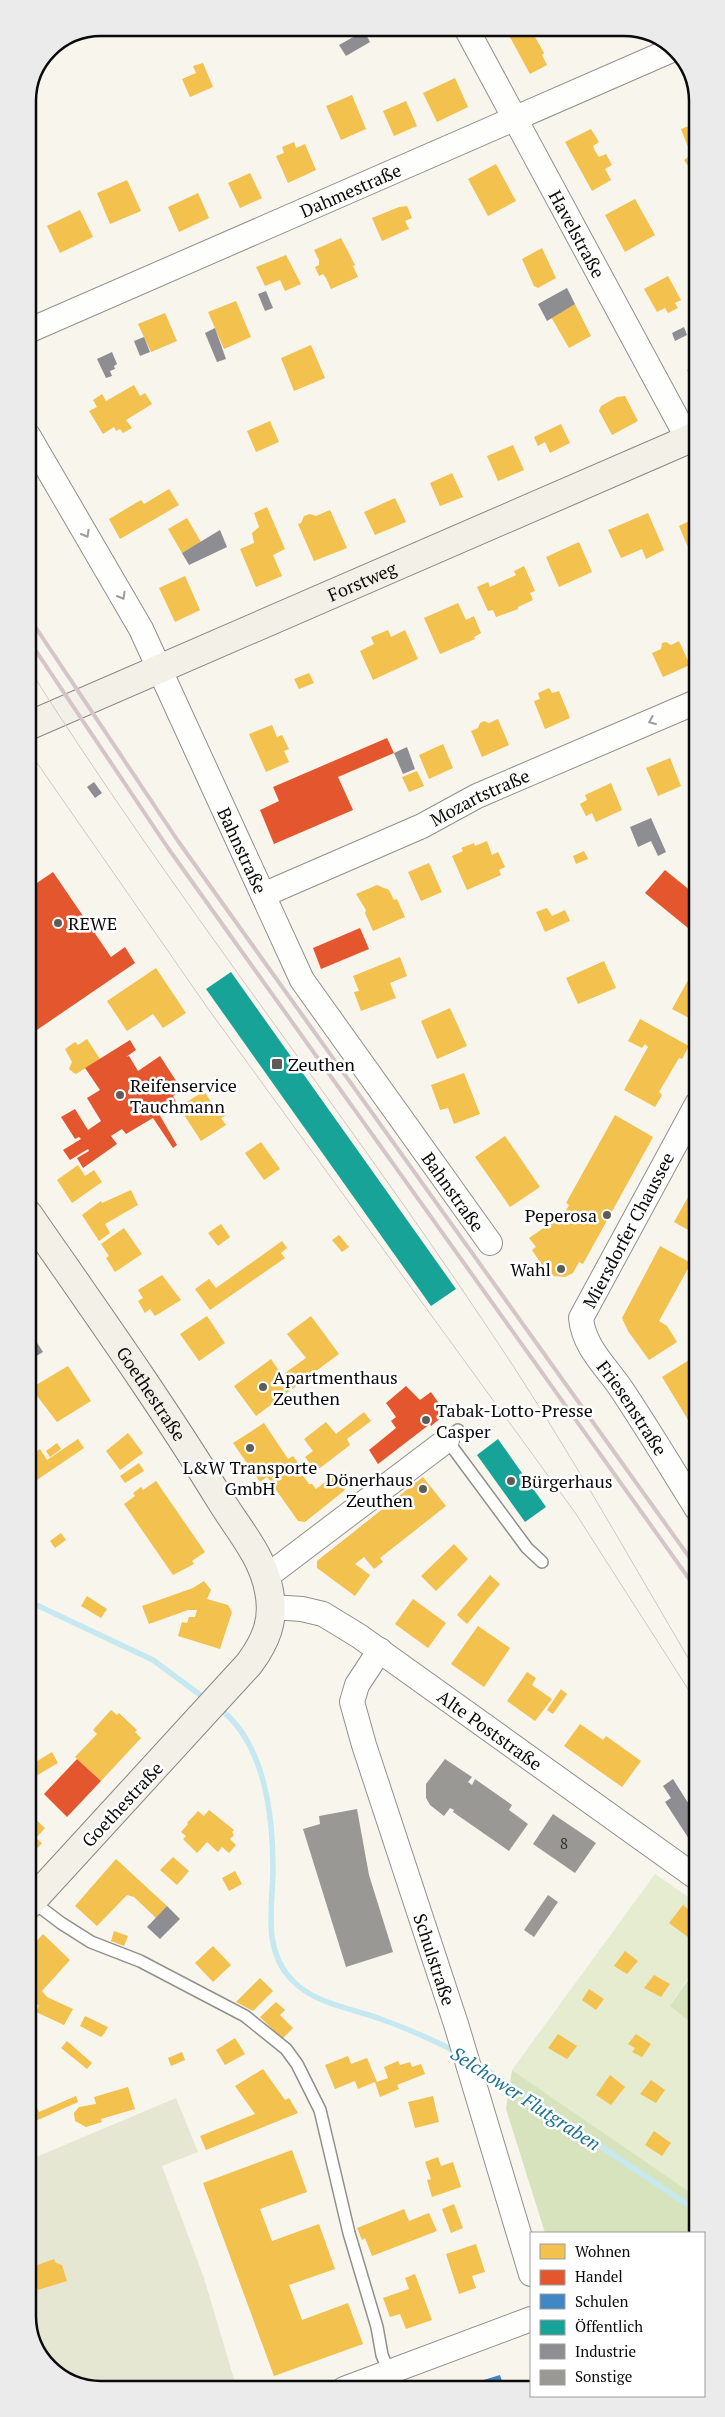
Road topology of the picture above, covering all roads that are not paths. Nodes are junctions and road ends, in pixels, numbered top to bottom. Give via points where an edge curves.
1 (470, 36) edge
2 (667, 52) edge
3 (516, 118) junction
4 (36, 328) edge
5 (689, 432) edge
6 (689, 438) edge
7 (36, 449) edge
8 (159, 669) junction
9 (689, 705) edge
10 (36, 723) edge
11 (263, 895) junction
12 (689, 1119) edge
13 (36, 1226) edge
14 (490, 1243) dead end
15 (582, 1332) joint
16 (452, 1435) joint
17 (689, 1497) edge
18 (542, 1562) dead end
19 (266, 1577) junction
20 (272, 1607) junction
21 (380, 1650) junction
22 (689, 1872) edge
23 (36, 1896) edge
24 (36, 1906) edge
25 (530, 2271) edge
26 (530, 2319) edge
27 (388, 2372) junction
28 (365, 2381) edge

1 - 3 street, Havelstraße
2 - 3 street, Dahmestraße
3 - 4 street, Dahmestraße
3 - 5 street, Havelstraße
6 - 8 main road, Forstweg
7 -> 8 street, Bahnstraße via 141,629
8 - 10 main road, Forstweg
8 - 11 street, Bahnstraße
9 -> 11 street, Mozartstraße via 477,796 422,826
11 - 14 street, Bahnstraße via 313,997
12 - 15 street, Miersdorfer Chaussee via 591,1295 580,1318
13 - 19 main road, Goethestraße via 198,1463 254,1552
15 - 17 street, Friesenstraße via 599,1363 621,1388
16 - 18 lane via 527,1548
16 - 19 street
19 - 20 main road, Goethestraße
20 - 21 street, Alte Poststraße via 323,1614
20 - 23 main road, Goethestraße via 268,1633 224,1694
21 - 22 street, Alte Poststraße
21 - 25 street, Schulstraße via 357,1685 352,1702 473,2079
24 - 27 lane, Goethestraße via 91,1942 140,1960 244,2016 286,2049 315,2097 325,2127 348,2233 378,2327
26 - 27 street
27 - 28 street

